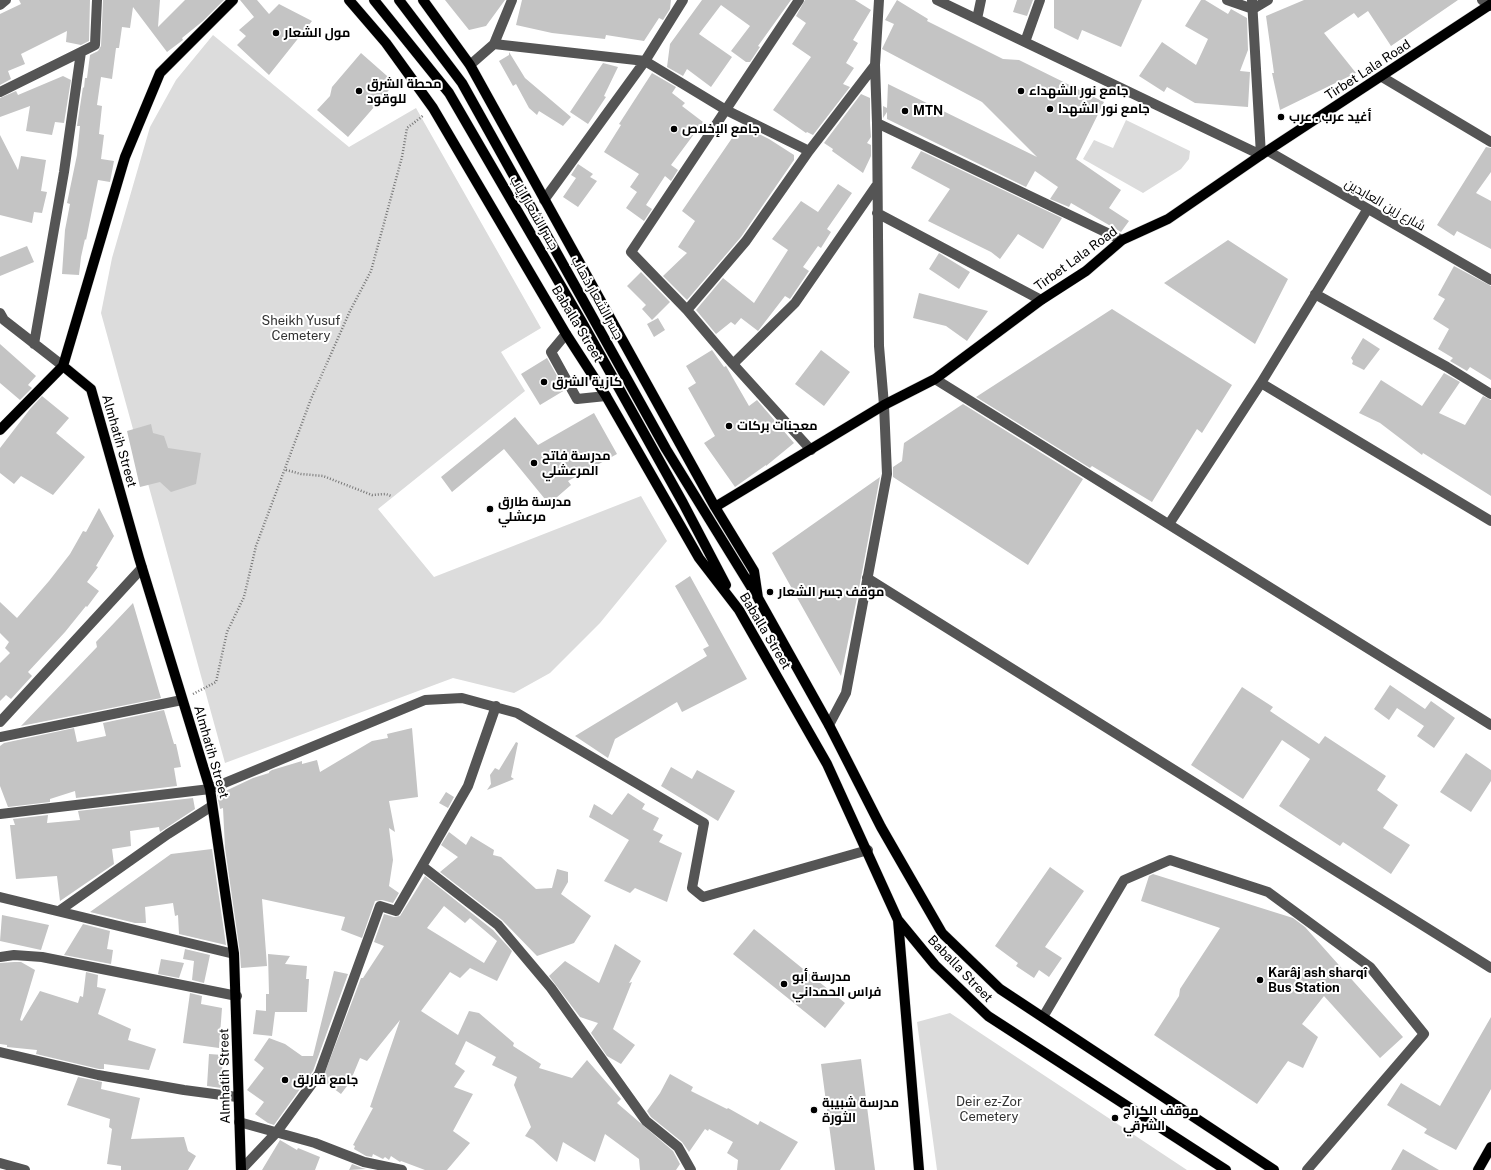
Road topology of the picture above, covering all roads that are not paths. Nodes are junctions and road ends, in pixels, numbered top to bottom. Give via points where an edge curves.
1 (6, 0) edge
2 (98, 0) edge
3 (233, 0) edge
4 (349, 0) edge
5 (374, 0) edge
6 (399, 0) edge
7 (423, 0) edge
8 (512, 0) edge
9 (683, 0) edge
10 (799, 0) edge
11 (879, 0) edge
12 (938, 0) edge
13 (981, 0) edge
14 (1040, 0) edge
15 (1227, 0) edge
16 (1268, 0) edge
17 (1488, 4) edge
18 (0, 5) edge
19 (1253, 5) edge
20 (977, 19) junction
21 (1025, 42) junction
22 (494, 44) junction
23 (81, 52) junction
24 (645, 61) junction
25 (875, 64) junction
26 (470, 65) junction
27 (1382, 77) junction
28 (0, 92) edge
29 (726, 110) junction
30 (877, 123) junction
31 (1491, 142) edge
32 (809, 151) junction
33 (1265, 153) junction
34 (876, 186) junction
35 (544, 200) junction
36 (1367, 210) junction
37 (877, 213) junction
38 (1122, 240) junction
39 (1491, 280) edge
40 (1315, 294) junction
41 (1041, 300) junction
42 (687, 310) junction
43 (1, 317) edge
44 (566, 334) junction
45 (34, 344) junction
46 (733, 364) junction
47 (63, 366) junction
48 (935, 379) junction
49 (1261, 383) junction
50 (1491, 394) edge
51 (606, 396) junction
52 (884, 405) junction
53 (0, 430) edge
54 (811, 450) junction
55 (715, 508) junction
56 (1491, 520) edge
57 (1170, 524) junction
58 (142, 568) junction
59 (867, 578) junction
60 (758, 598) junction
61 (739, 610) junction
62 (182, 700) junction
63 (496, 706) junction
64 (0, 722) edge
65 (829, 725) junction
66 (1491, 725) edge
67 (0, 737) edge
68 (210, 789) junction
69 (212, 806) junction
70 (0, 814) edge
71 (868, 850) junction
72 (422, 866) junction
73 (0, 897) edge
74 (59, 912) junction
75 (898, 920) junction
76 (234, 954) junction
77 (0, 957) edge
78 (1491, 968) edge
79 (237, 996) junction
80 (1044, 1017) junction
81 (0, 1052) edge
82 (237, 1097) junction
83 (239, 1122) junction
84 (276, 1133) junction
85 (1491, 1147) edge
86 (0, 1163) edge
87 (25, 1170) edge
88 (241, 1170) edge
89 (402, 1170) edge
90 (692, 1170) edge
91 (918, 1170) edge
92 (1226, 1170) edge
93 (1274, 1170) edge
94 (1307, 1170) edge
95 (1478, 1170) edge

1 - 18 street
2 - 23 street via 95,45
3 - 47 main road via 160,73 125,157
4 - 44 main road, Baballa Street via 386,43 433,108
5 - 61 main road, جسر الشعار إياب via 449,93 582,322 683,503
6 - 60 main road, جسر الشعار ذهاب via 462,83 666,449
7 - 26 main road, Baballa Street
8 - 22 street
9 - 24 street
10 - 29 street
11 - 25 street
12 - 20 street, شارع زين العابدين
13 - 20 street
14 - 21 street
15 - 19 street
16 - 19 street
17 - 27 main road, Tirbet Lala Road
19 - 33 street
20 - 21 street, شارع زين العابدين
21 - 33 street, شارع زين العابدين
22 - 24 street
22 - 26 street
23 - 28 street
23 - 45 street via 64,172
24 - 29 street
24 - 35 street
25 - 30 street
25 - 32 street
26 - 35 main road, Baballa Street
27 - 31 street
27 - 33 main road, Tirbet Lala Road
29 - 32 street
29 - 42 street via 631,252
30 - 34 street
30 - 38 street
32 - 42 street via 746,241
33 - 36 street, شارع زين العابدين
33 - 38 main road, Tirbet Lala Road via 1168,219
34 - 37 street
34 - 46 street via 795,302
35 - 55 main road, Baballa Street
36 - 39 street, شارع زين العابدين
36 - 40 street
37 - 41 street
37 - 52 street via 878,346
38 - 41 main road, Tirbet Lala Road via 1086,271
40 - 49 street
40 - 50 street
41 - 48 main road, Tirbet Lala Road
42 - 46 street
43 - 45 street
44 - 51 main road, Baballa Street
44 - 51 street via 551,352 577,399
45 - 47 street
46 - 54 street
47 - 53 main road
47 - 58 main road, Almhatih Street via 91,389
48 - 52 main road, Tirbet Lala Road
48 - 57 street
49 - 56 street
49 - 57 street
51 - 61 main road, Baballa Street via 699,558
52 - 54 main road, Tirbet Lala Road
52 - 59 street via 887,474
54 - 55 main road, Tirbet Lala Road
55 - 60 main road, Baballa Street via 754,571
57 - 66 street
58 - 62 main road, Almhatih Street
58 - 64 street
59 - 65 street via 846,693
59 - 78 street
60 - 65 main road, Baballa Street
61 - 71 main road, Baballa Street via 827,764
62 - 67 street
62 - 68 main road, Almhatih Street
63 - 68 street via 462,698 425,700
63 - 71 street via 517,713 704,823 692,888 703,897
63 - 72 street via 468,786
65 - 80 main road, Baballa Street via 881,827 942,933 1000,989
68 - 69 main road, Almhatih Street
68 - 70 street
69 - 74 street via 168,834
69 - 76 main road, Almhatih Street
71 - 75 main road, Baballa Street
72 - 84 street via 396,911 380,906 319,1074
72 - 90 street via 498,925 551,988 646,1121 678,1147
73 - 74 street
74 - 76 street
75 - 91 main road
75 - 92 main road, Baballa Street via 935,966 988,1016
76 - 79 main road, Almhatih Street
77 - 79 street via 42,957
79 - 82 main road, Almhatih Street
80 - 93 main road, Baballa Street
80 - 94 street via 1124,880 1170,860 1268,892 1370,967 1424,1034
81 - 82 street via 98,1075
82 - 83 main road, Almhatih Street
83 - 84 street
83 - 88 main road, Almhatih Street
84 - 88 street
84 - 89 street via 315,1142 364,1162
85 - 95 main road
86 - 87 street

